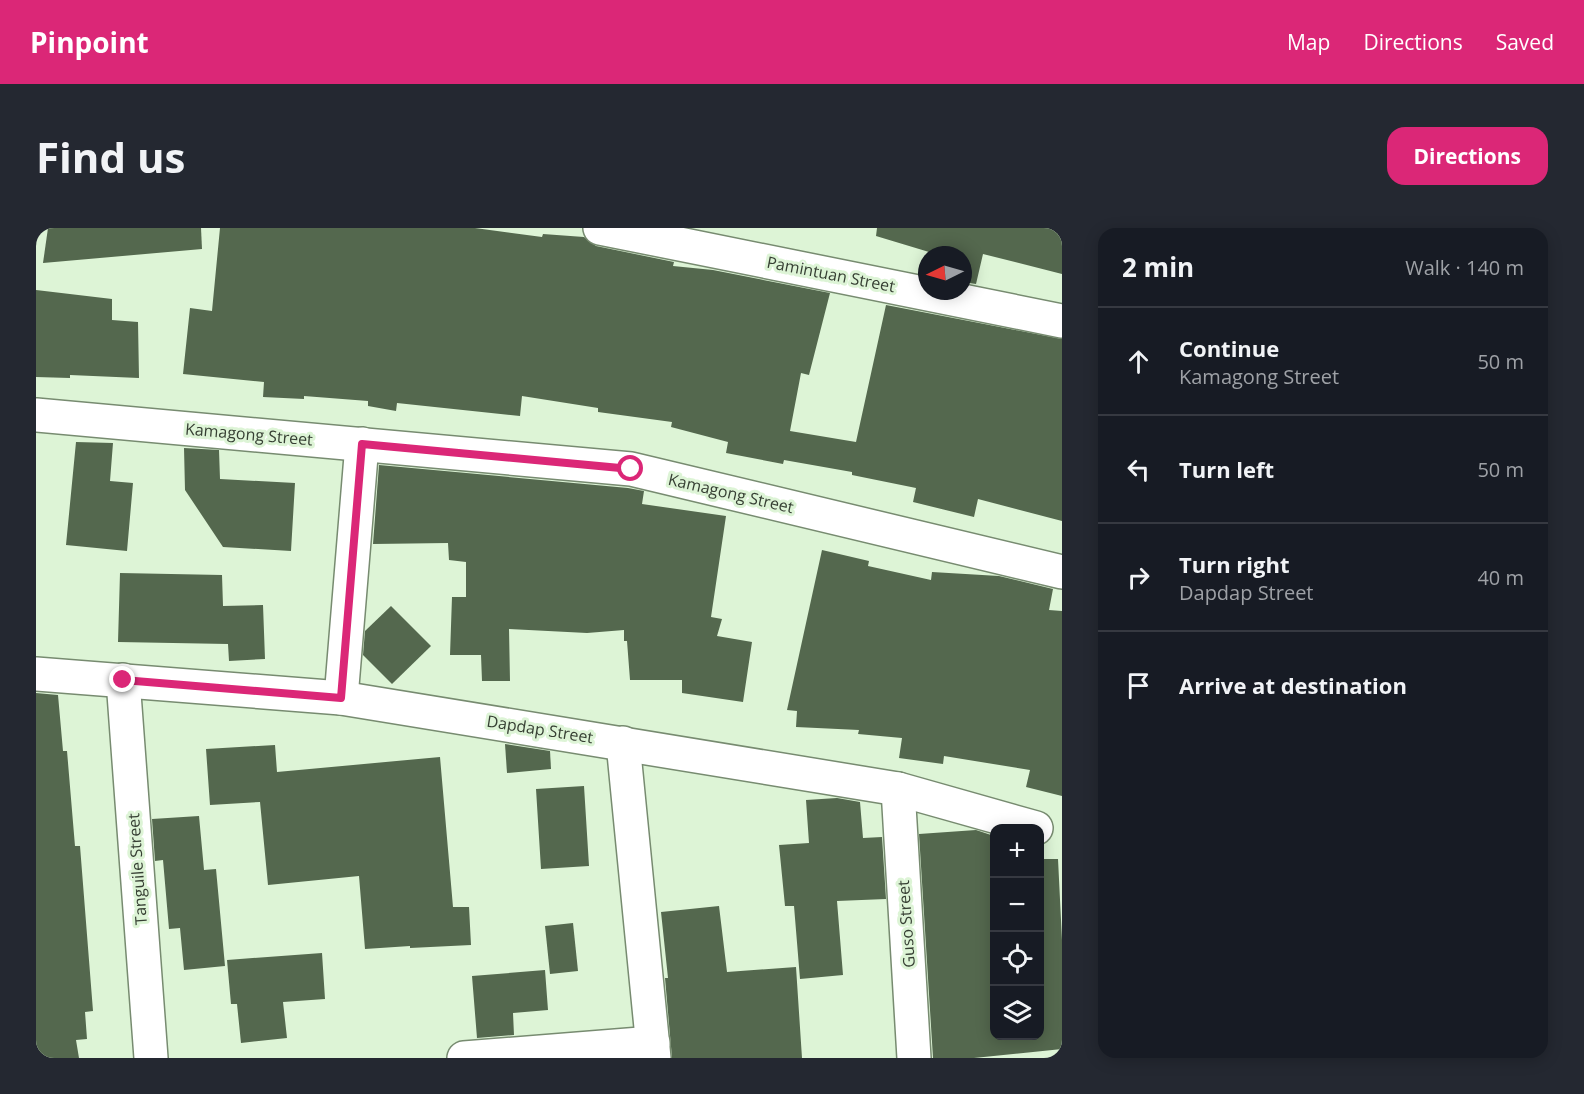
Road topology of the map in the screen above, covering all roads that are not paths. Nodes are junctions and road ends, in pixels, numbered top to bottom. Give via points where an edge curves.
1 (600, 228) edge
2 (1062, 321) edge
3 (36, 415) edge
4 (362, 444) junction
5 (1062, 572) edge
6 (36, 674) edge
7 (123, 680) junction
8 (341, 698) junction
9 (623, 743) junction
10 (898, 789) junction
11 (1020, 824) edge
12 (1044, 831) edge
13 (1062, 836) edge
14 (653, 1050) edge
15 (151, 1058) edge
16 (464, 1058) edge
17 (914, 1058) edge

1 - 2 street, Pamintuan Street
3 - 4 street, Kamagong Street
4 - 5 street, Kamagong Street via 631,469
4 - 8 street
6 - 7 street, Dapdap Street
7 - 8 street, Dapdap Street
7 - 15 street, Tanguile Street
8 - 9 street, Dapdap Street
9 - 10 street, Dapdap Street
9 - 14 street
10 - 11 street, Dapdap Street
10 - 17 street, Guso Street
12 - 13 street, Dapdap Street
14 - 16 street

